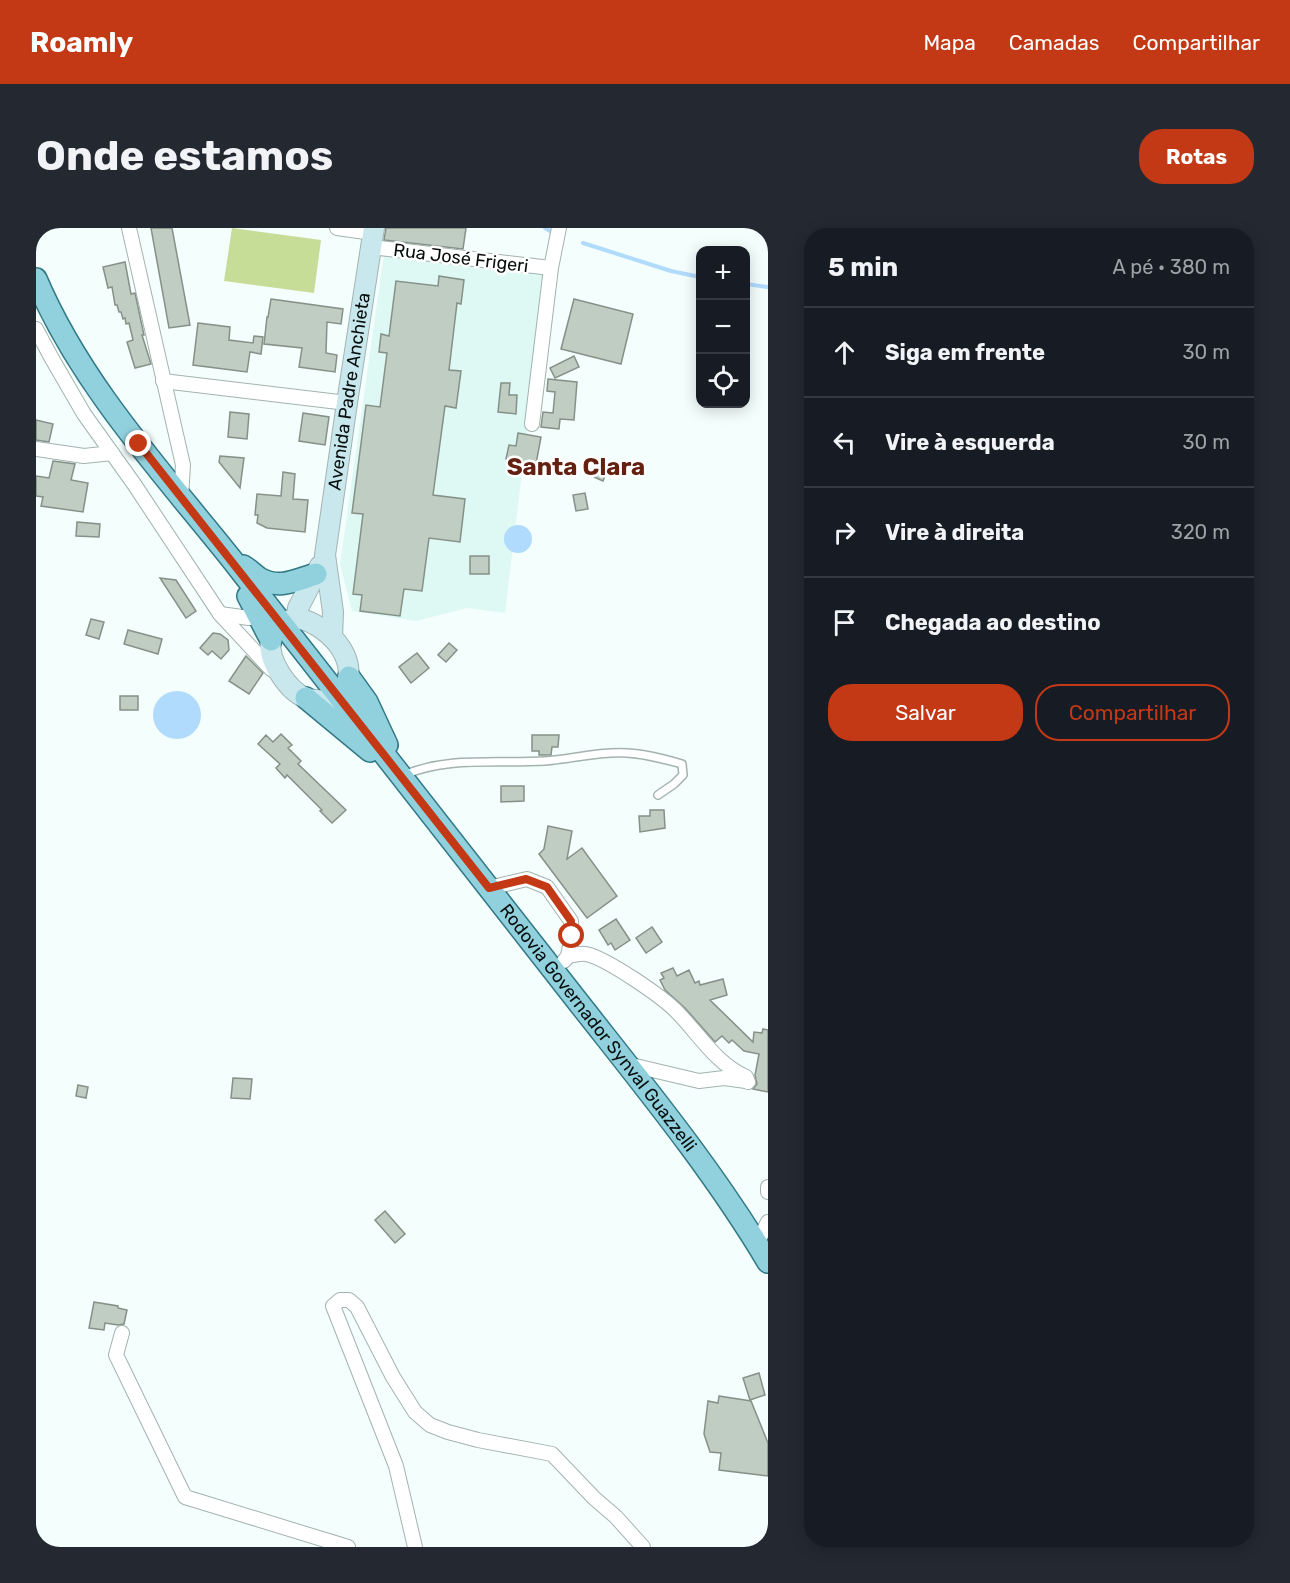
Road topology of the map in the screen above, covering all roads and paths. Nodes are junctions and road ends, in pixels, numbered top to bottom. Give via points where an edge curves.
1 (129, 228) edge
2 (337, 228) edge
3 (559, 228) edge
4 (373, 236) edge
5 (552, 268) junction
6 (36, 279) edge
7 (36, 329) edge
8 (163, 381) junction
9 (347, 403) junction
10 (532, 424) dead end
11 (36, 449) edge
12 (112, 453) junction
13 (182, 497) junction
14 (234, 562) junction
15 (321, 564) junction
16 (220, 614) junction
17 (258, 617) junction
18 (283, 627) junction
19 (332, 637) junction
20 (280, 674) junction
21 (349, 677) junction
22 (306, 698) junction
23 (339, 698) junction
24 (401, 776) junction
25 (658, 795) dead end
26 (489, 888) junction
27 (561, 963) junction
28 (627, 1064) junction
29 (768, 1222) edge
30 (757, 1243) junction
31 (768, 1262) edge
32 (122, 1333) dead end
33 (348, 1547) edge
34 (415, 1547) edge
35 (643, 1547) edge

1 - 8 street
2 - 4 street, Rua José Frigeri
3 - 5 street
4 - 5 street, Rua José Frigeri
4 - 9 street, Avenida Padre Anchieta
5 - 10 street
6 - 13 main road, Rodovia Governador Synval Guazzelli via 74,353
7 - 12 street via 84,414
8 - 9 street
8 - 13 street via 183,465
9 - 15 street, Avenida Padre Anchieta
11 - 12 street via 84,456
12 - 16 street
13 - 14 main road, Rodovia Governador Synval Guazzelli
14 - 15 main road via 273,584 283,584
14 - 17 main road
14 - 18 main road, Rodovia Governador Synval Guazzelli
15 - 18 street, Avenida Padre Anchieta via 298,608
15 - 19 street, Avenida Padre Anchieta via 333,612
16 - 17 street
16 - 20 street
17 - 18 main road
18 - 19 street via 309,620
18 - 20 street via 272,653
18 - 23 main road, Rodovia Governador Synval Guazzelli
19 - 21 street via 343,650
20 - 22 street
21 - 23 street
21 - 24 main road via 367,702
22 - 23 street
22 - 24 main road
23 - 24 main road, Rodovia Governador Synval Guazzelli
24 - 25 lane via 419,768 449,763 545,761 627,753 681,764 683,775
24 - 26 main road, Rodovia Governador Synval Guazzelli
26 - 27 main road, Rodovia Governador Synval Guazzelli
26 - 27 street via 526,879 547,887 571,921 572,936
27 - 28 main road, Rodovia Governador Synval Guazzelli
27 - 28 street via 585,954 642,984 678,1012 708,1048 748,1082 724,1078 699,1081
28 - 30 main road, Rodovia Governador Synval Guazzelli via 699,1158
29 - 30 street
30 - 31 main road, Rodovia Governador Synval Guazzelli
32 - 33 street via 116,1355 185,1497
34 - 35 street via 396,1466 333,1306 340,1299 357,1307 393,1377 415,1412 430,1425 478,1440 552,1454

